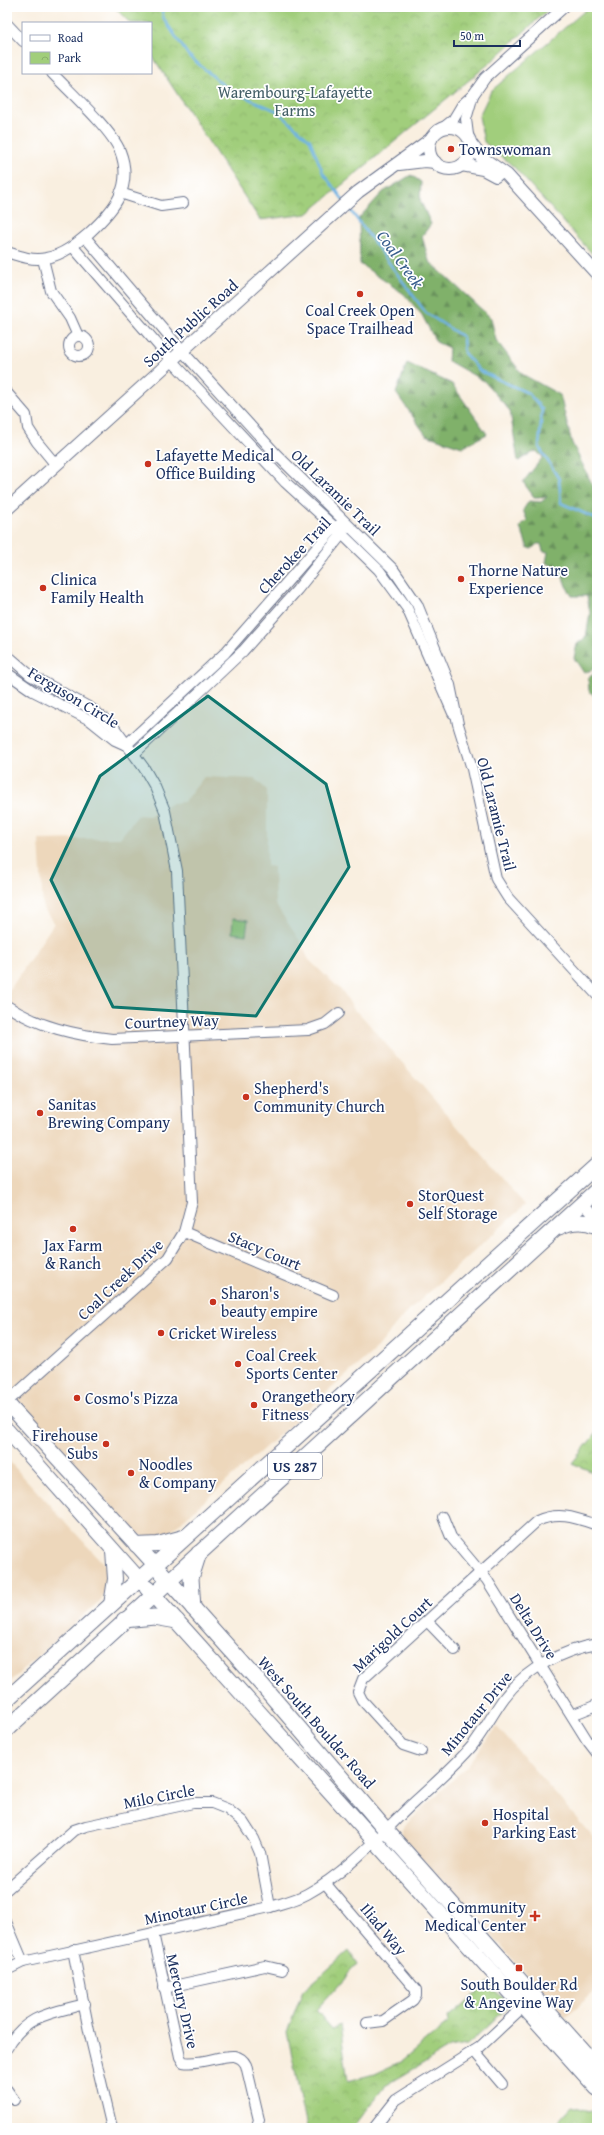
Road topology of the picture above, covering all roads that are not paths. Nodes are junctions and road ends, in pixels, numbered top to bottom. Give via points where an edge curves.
1 (564, 7) edge
2 (7, 24) edge
3 (22, 40) edge
4 (53, 74) edge
5 (473, 95) junction
6 (443, 128) junction
7 (431, 139) junction
8 (469, 140) junction
9 (435, 162) junction
10 (398, 164) junction
11 (462, 165) junction
12 (120, 193) junction
13 (524, 194) junction
14 (183, 203) dead end
15 (85, 237) junction
16 (73, 247) junction
17 (7, 252) edge
18 (44, 259) junction
19 (597, 274) edge
20 (78, 336) dead end
21 (183, 352) junction
22 (172, 361) junction
23 (7, 393) edge
24 (56, 465) junction
25 (7, 509) edge
26 (345, 522) junction
27 (339, 530) junction
28 (7, 655) edge
29 (7, 673) edge
30 (458, 724) junction
31 (126, 745) junction
32 (134, 754) junction
33 (178, 907) joint
34 (597, 995) edge
35 (7, 1006) edge
36 (339, 1013) dead end
37 (185, 1036) junction
38 (594, 1167) edge
39 (597, 1190) edge
40 (582, 1204) junction
41 (597, 1220) edge
42 (597, 1226) edge
43 (555, 1230) junction
44 (184, 1232) junction
45 (333, 1295) dead end
46 (7, 1403) edge
47 (7, 1430) edge
48 (443, 1517) dead end
49 (597, 1525) edge
50 (187, 1536) junction
51 (136, 1544) junction
52 (113, 1550) junction
53 (199, 1553) junction
54 (154, 1565) junction
55 (481, 1572) junction
56 (139, 1579) junction
57 (168, 1581) junction
58 (153, 1594) junction
59 (111, 1605) junction
60 (193, 1608) junction
61 (124, 1620) junction
62 (177, 1621) junction
63 (427, 1621) junction
64 (597, 1644) edge
65 (455, 1650) dead end
66 (541, 1666) junction
67 (7, 1699) edge
68 (597, 1705) edge
69 (572, 1715) junction
70 (7, 1729) edge
71 (421, 1752) dead end
72 (597, 1753) edge
73 (381, 1835) junction
74 (325, 1883) junction
75 (7, 1889) edge
76 (270, 1907) junction
77 (7, 1924) edge
78 (153, 1933) junction
79 (73, 1950) junction
80 (23, 1962) junction
81 (7, 1970) edge
82 (282, 1970) dead end
83 (164, 1988) junction
84 (530, 2001) junction
85 (85, 2004) junction
86 (367, 2023) dead end
87 (7, 2048) edge
88 (474, 2051) junction
89 (597, 2067) edge
90 (502, 2084) dead end
91 (597, 2088) edge
92 (7, 2090) edge
93 (14, 2100) dead end
94 (112, 2128) edge
95 (256, 2128) edge
96 (374, 2128) edge

1 - 5 street via 485,78
2 - 3 street
4 - 12 street via 107,132 119,150 124,176
5 - 6 street
5 - 8 street via 466,119
6 - 7 street
6 - 8 street via 456,128
7 - 9 street via 429,151
7 - 10 street, South Public Road
8 - 11 street via 469,157
8 - 13 street via 481,157 507,175
9 - 10 street, South Public Road
9 - 11 street via 446,168
10 - 21 street, South Public Road via 358,192
11 - 13 street via 483,169
12 - 14 street via 161,206
12 - 15 street via 115,207
13 - 19 street
15 - 16 street
15 - 21 street, Old Laramie Trail
16 - 18 street
16 - 22 street, Old Laramie Trail
17 - 18 street via 22,257
18 - 20 street via 51,292 70,318
21 - 22 street, South Public Road
21 - 26 street, Old Laramie Trail via 296,475
22 - 24 street, South Public Road
22 - 27 street, Old Laramie Trail via 285,482
23 - 24 street via 26,415 28,428
24 - 25 street, South Public Road
26 - 27 street, Cherokee Trail
26 - 30 street, Old Laramie Trail via 392,569 417,604 450,685
27 - 30 street, Old Laramie Trail via 379,570 407,608
27 - 31 street, Cherokee Trail via 225,653
27 - 32 street, Cherokee Trail via 292,595 243,651
28 - 31 street, Ferguson Circle via 30,675 103,718 118,731
29 - 31 street, Ferguson Circle via 33,691 90,720 115,740
30 - 34 street, Old Laramie Trail via 472,769 496,879 508,898
31 - 32 street, Ferguson Circle
32 - 33 street, Ferguson Circle via 155,787 168,823 177,871
33 - 37 street, Coal Creek Drive
35 - 37 street, Courtney Way via 57,1030 85,1036 112,1039
36 - 37 street, Courtney Way via 325,1024 308,1030
37 - 44 street, Coal Creek Drive via 192,1202
38 - 40 main road via 582,1191
38 - 50 main road, US 287
39 - 40 main road, US 287
40 - 41 street
40 - 43 main road, US 287
42 - 43 main road via 588,1222 574,1222
43 - 53 main road, US 287
44 - 45 street, Stacy Court
44 - 46 street, Coal Creek Drive via 168,1258
46 - 51 main road, West South Boulder Road
47 - 52 main road, West South Boulder Road
48 - 55 street, Delta Drive via 451,1537
49 - 55 street, Marigold Court via 566,1516 548,1516 537,1521
50 - 51 main road via 158,1544
50 - 54 main road, US 287
51 - 54 main road, West South Boulder Road
52 - 56 main road, West South Boulder Road
52 - 59 main road via 115,1579
53 - 57 main road, US 287
53 - 60 main road via 192,1578
54 - 56 main road, US 287
54 - 57 main road, West South Boulder Road
55 - 63 street, Marigold Court
55 - 66 street, Delta Drive
56 - 58 main road, West South Boulder Road
56 - 59 main road, US 287
57 - 58 main road, US 287
57 - 60 main road, West South Boulder Road
58 - 61 main road, US 287
58 - 62 main road, West South Boulder Road
59 - 67 main road, US 287
60 - 73 main road, West South Boulder Road via 263,1686
61 - 62 main road via 154,1617
61 - 70 main road, US 287
62 - 73 main road, West South Boulder Road
63 - 65 street
63 - 71 street, Marigold Court via 363,1679 358,1692 362,1700 403,1745
64 - 66 street, Minotaur Drive via 574,1649
66 - 69 street, Delta Drive
66 - 73 street, Minotaur Drive via 518,1682 505,1696 472,1746
68 - 69 street
69 - 72 street, Delta Drive via 586,1740
73 - 74 street, Minotaur Circle
73 - 84 main road, West South Boulder Road
74 - 76 street, Minotaur Circle via 306,1894
74 - 86 street, Iliad Way via 416,1990 416,1995 383,2020
75 - 76 street, Milo Circle via 74,1830 193,1803 212,1802 237,1816 254,1838 260,1853
76 - 78 street, Minotaur Circle
77 - 80 street
78 - 79 street, Minotaur Circle
78 - 83 street, Mercury Drive
79 - 80 street, Minotaur Circle
79 - 85 street
80 - 81 street, Minotaur Circle
82 - 83 street via 265,1966
83 - 95 street, Mercury Drive via 176,2049 183,2062 194,2064 234,2056 243,2060 259,2120
84 - 88 street
84 - 89 main road, West South Boulder Road
84 - 91 main road, West South Boulder Road
85 - 87 street via 41,2016 27,2023 15,2034
85 - 94 street
88 - 90 street
88 - 96 street via 396,2100
92 - 93 street

